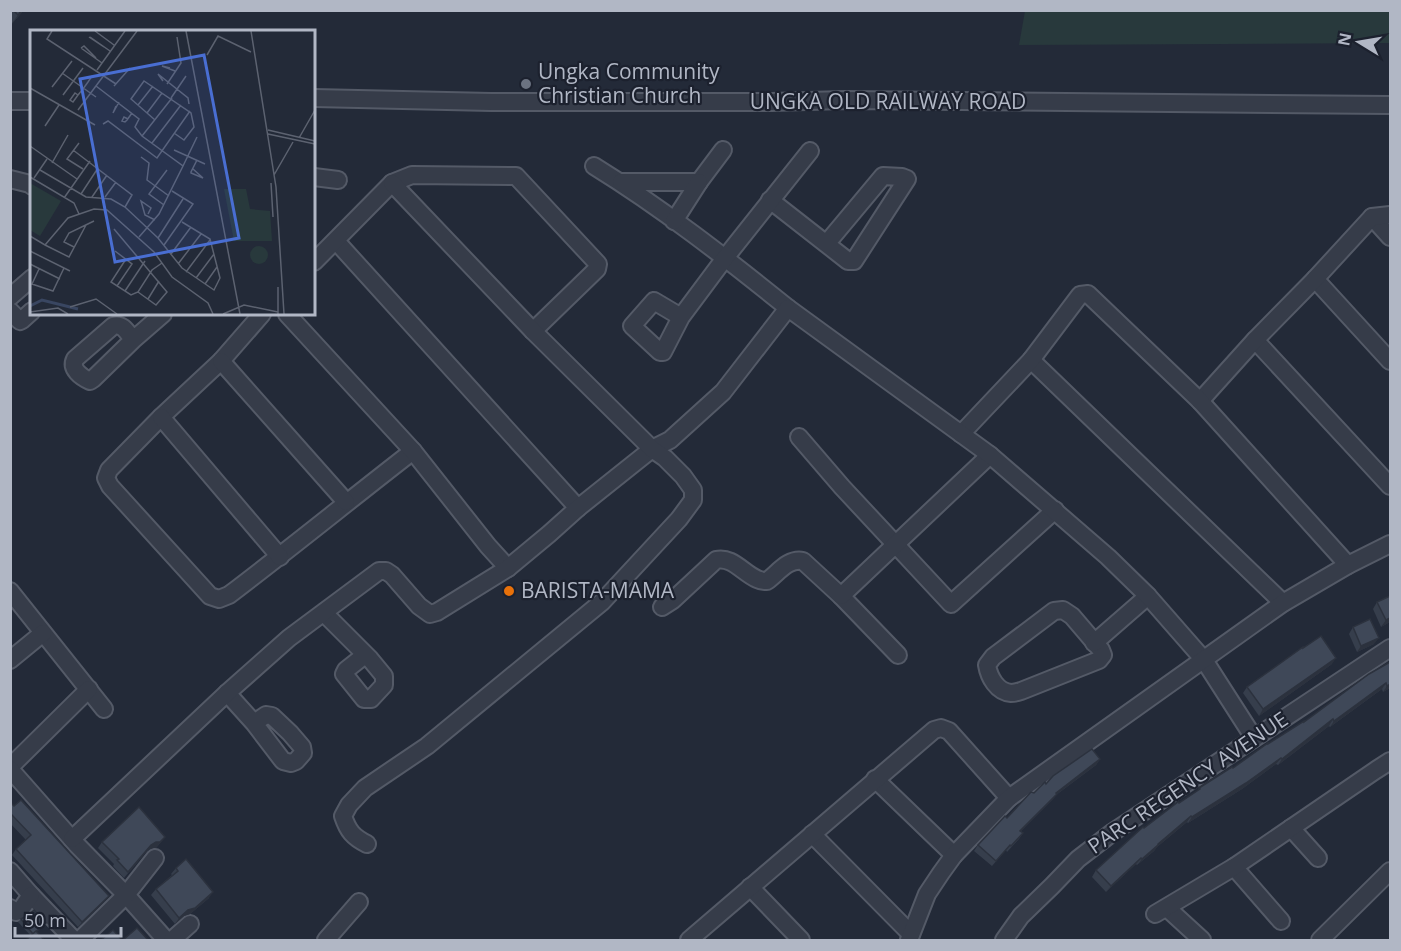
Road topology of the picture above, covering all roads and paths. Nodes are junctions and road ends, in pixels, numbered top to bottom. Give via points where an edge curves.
1 (315, 98) edge
2 (10, 101) edge
3 (30, 101) edge
4 (1390, 105) edge
5 (723, 150) dead end
6 (810, 151) dead end
7 (594, 166) dead end
8 (315, 177) edge
9 (10, 179) edge
10 (338, 180) dead end
11 (621, 182) junction
12 (699, 182) junction
13 (392, 183) junction
14 (30, 184) edge
15 (770, 200) junction
16 (1390, 215) edge
17 (1372, 217) junction
18 (674, 221) junction
19 (1390, 237) edge
20 (336, 241) junction
21 (827, 243) junction
22 (725, 258) junction
23 (315, 261) edge
24 (1315, 279) junction
25 (30, 280) edge
26 (10, 297) edge
27 (788, 308) junction
28 (10, 312) edge
29 (30, 313) edge
30 (162, 315) edge
31 (261, 315) edge
32 (289, 315) edge
33 (681, 317) dead end
34 (533, 331) junction
35 (133, 340) dead end
36 (1254, 340) junction
37 (1031, 360) junction
38 (221, 361) junction
39 (1390, 361) edge
40 (1200, 400) junction
41 (161, 417) junction
42 (961, 434) junction
43 (799, 437) dead end
44 (652, 449) junction
45 (412, 451) junction
46 (990, 455) junction
47 (1390, 486) edge
48 (346, 502) junction
49 (578, 508) junction
50 (1055, 510) junction
51 (1390, 544) edge
52 (897, 545) junction
53 (280, 557) junction
54 (1348, 565) junction
55 (508, 568) junction
56 (10, 591) edge
57 (841, 596) junction
58 (1148, 596) junction
59 (1283, 603) junction
60 (662, 607) dead end
61 (324, 613) junction
62 (43, 633) junction
63 (1094, 643) junction
64 (1390, 648) edge
65 (365, 655) dead end
66 (898, 655) dead end
67 (10, 660) edge
68 (1204, 660) junction
69 (89, 689) junction
70 (227, 693) junction
71 (104, 709) dead end
72 (255, 723) dead end
73 (1254, 738) junction
74 (1390, 761) edge
75 (10, 768) edge
76 (875, 779) junction
77 (1009, 798) junction
78 (1291, 828) junction
79 (812, 834) junction
80 (72, 839) junction
81 (367, 844) dead end
82 (954, 855) junction
83 (155, 858) dead end
84 (1318, 858) dead end
85 (1234, 867) junction
86 (10, 871) edge
87 (1390, 871) edge
88 (750, 887) junction
89 (126, 895) junction
90 (31, 896) junction
91 (359, 902) dead end
92 (10, 908) edge
93 (1281, 921) dead end
94 (190, 924) dead end
95 (910, 937) edge
96 (74, 940) edge
97 (80, 940) edge
98 (166, 940) edge
99 (172, 940) edge
100 (326, 940) edge
101 (689, 940) edge
102 (801, 940) edge
103 (1004, 940) edge
104 (1202, 940) edge
105 (1320, 940) edge

1 - 4 street, UNGKA OLD RAILWAY ROAD
2 - 3 street
5 - 12 street
6 - 15 street
7 - 11 street
8 - 10 street
9 - 14 street
11 - 12 street
11 - 18 street
12 - 18 street
13 - 20 street
13 - 34 street
13 - 34 street via 412,175 516,176 598,264
15 - 21 street
15 - 22 street
16 - 17 street
17 - 19 street
17 - 24 street
18 - 22 street
20 - 23 street
20 - 49 street
21 - 21 street via 848,261 854,261 907,179 883,176
22 - 27 street
22 - 33 street
24 - 36 street
24 - 39 street
25 - 26 street
27 - 42 street
27 - 44 street via 723,392 670,440
28 - 29 street via 20,321
30 - 35 street
31 - 38 street
32 - 45 street
34 - 44 street
36 - 40 street
36 - 47 street
37 - 40 street via 1080,295 1088,294
37 - 42 street
37 - 59 street
38 - 41 street
38 - 48 street
40 - 54 street
41 - 53 street
41 - 53 street via 109,470 106,478 110,486 210,596 229,596
42 - 46 street
43 - 52 street
44 - 49 street
44 - 81 street via 683,476 693,490 693,500 602,602 427,746 365,788 343,816 356,839
45 - 48 street
45 - 55 street
46 - 50 street
46 - 52 street
48 - 53 street
49 - 55 street
50 - 52 street via 951,604
50 - 58 street
51 - 54 street
52 - 57 street
54 - 59 street
55 - 61 street via 430,614 392,575 379,571
56 - 62 street
57 - 60 street via 803,561 790,561 767,581 758,580 723,558
57 - 66 street
58 - 63 street
58 - 68 street
59 - 68 street
61 - 65 street
61 - 70 street
62 - 67 street
62 - 69 street
63 - 63 street via 1072,616 1063,610 1054,611 993,657 987,665 988,673 999,689 1021,691 1099,660 1103,656
64 - 73 street, PARC REGENCY AVENUE
68 - 73 street
68 - 77 street
69 - 71 street
69 - 75 street
70 - 72 street
70 - 80 street
73 - 103 street, PARC REGENCY AVENUE via 1078,859 1021,916
74 - 78 street
75 - 80 street
76 - 77 street via 933,730 941,728 949,731
76 - 79 street
76 - 82 street
77 - 82 street
78 - 84 street
78 - 85 street
79 - 88 street
79 - 95 street
80 - 89 street
82 - 95 street via 927,894
83 - 89 street
85 - 93 street
85 - 104 street via 1161,911
86 - 90 street
87 - 105 street
88 - 101 street
88 - 102 street
89 - 97 street
89 - 98 street
90 - 92 street via 20,911
90 - 96 street
91 - 100 street
94 - 99 street

